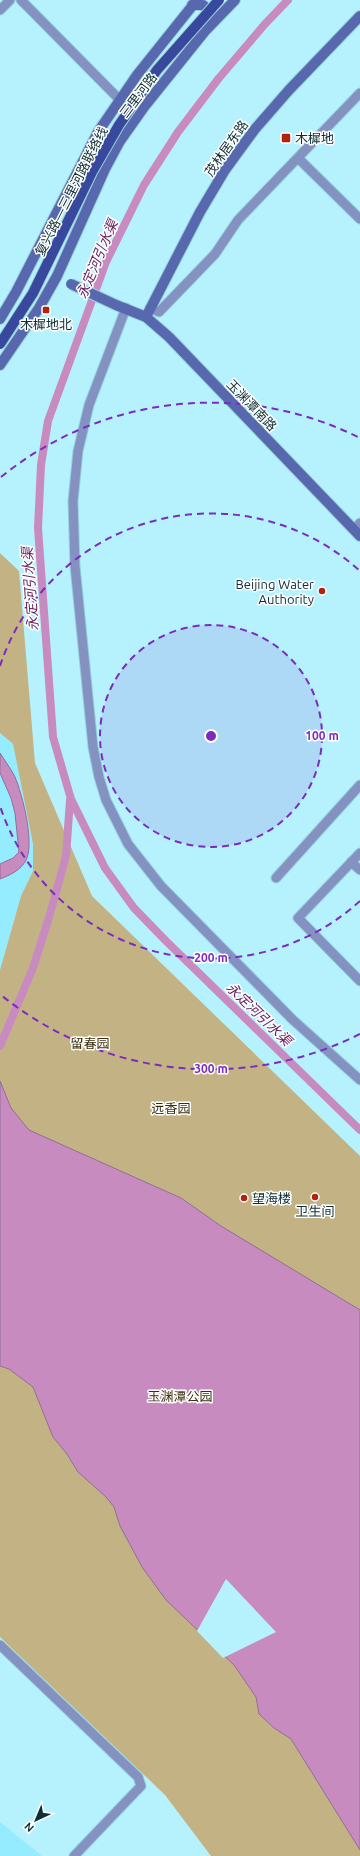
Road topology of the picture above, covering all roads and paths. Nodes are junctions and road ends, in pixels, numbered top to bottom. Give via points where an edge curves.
1 (10, 0) edge
2 (21, 0) edge
3 (219, 0) edge
4 (235, 0) edge
5 (195, 2) edge
6 (0, 10) edge
7 (360, 16) edge
8 (214, 20) junction
9 (360, 93) edge
10 (119, 99) junction
11 (98, 132) junction
12 (120, 141) junction
13 (299, 158) junction
14 (360, 219) edge
15 (57, 276) junction
16 (126, 308) junction
17 (150, 308) junction
18 (146, 318) junction
19 (0, 319) edge
20 (0, 344) edge
21 (0, 365) edge
22 (358, 530) edge
23 (360, 785) edge
24 (360, 853) edge
25 (351, 862) junction
26 (360, 870) edge
27 (276, 878) dead end
28 (360, 981) edge
29 (360, 1080) edge
30 (0, 1645) edge
31 (74, 1856) edge

1 - 6 street
2 - 10 street
3 - 20 main road, 复兴路—三里河路联络线, bridge via 157,70 119,125 92,172 34,292
4 - 8 main road, 三里河路
5 - 8 main road via 211,12
5 - 10 main road, 三里河路
7 - 17 main road, 茂林居东路 via 289,90 255,129 225,170
8 - 12 main road, 三里河路
9 - 13 street
10 - 11 main road, 三里河路
11 - 12 main road
11 - 19 main road, 三里河路
12 - 15 main road, 三里河路
13 - 14 street
13 - 17 street via 238,220 215,254 159,312
15 - 16 main road, 玉渊潭南路, bridge
15 - 21 main road, 三里河路 via 32,319
16 - 18 main road, 玉渊潭南路
16 - 29 street via 89,404 78,451 72,501 75,566 93,747 99,777 106,800 128,844 161,886 293,1020
17 - 18 main road, 茂林居东路
18 - 22 main road, 玉渊潭南路 via 169,337
23 - 27 street
24 - 25 street
25 - 26 street
25 - 28 street via 298,918
30 - 31 street via 138,1777 141,1786

